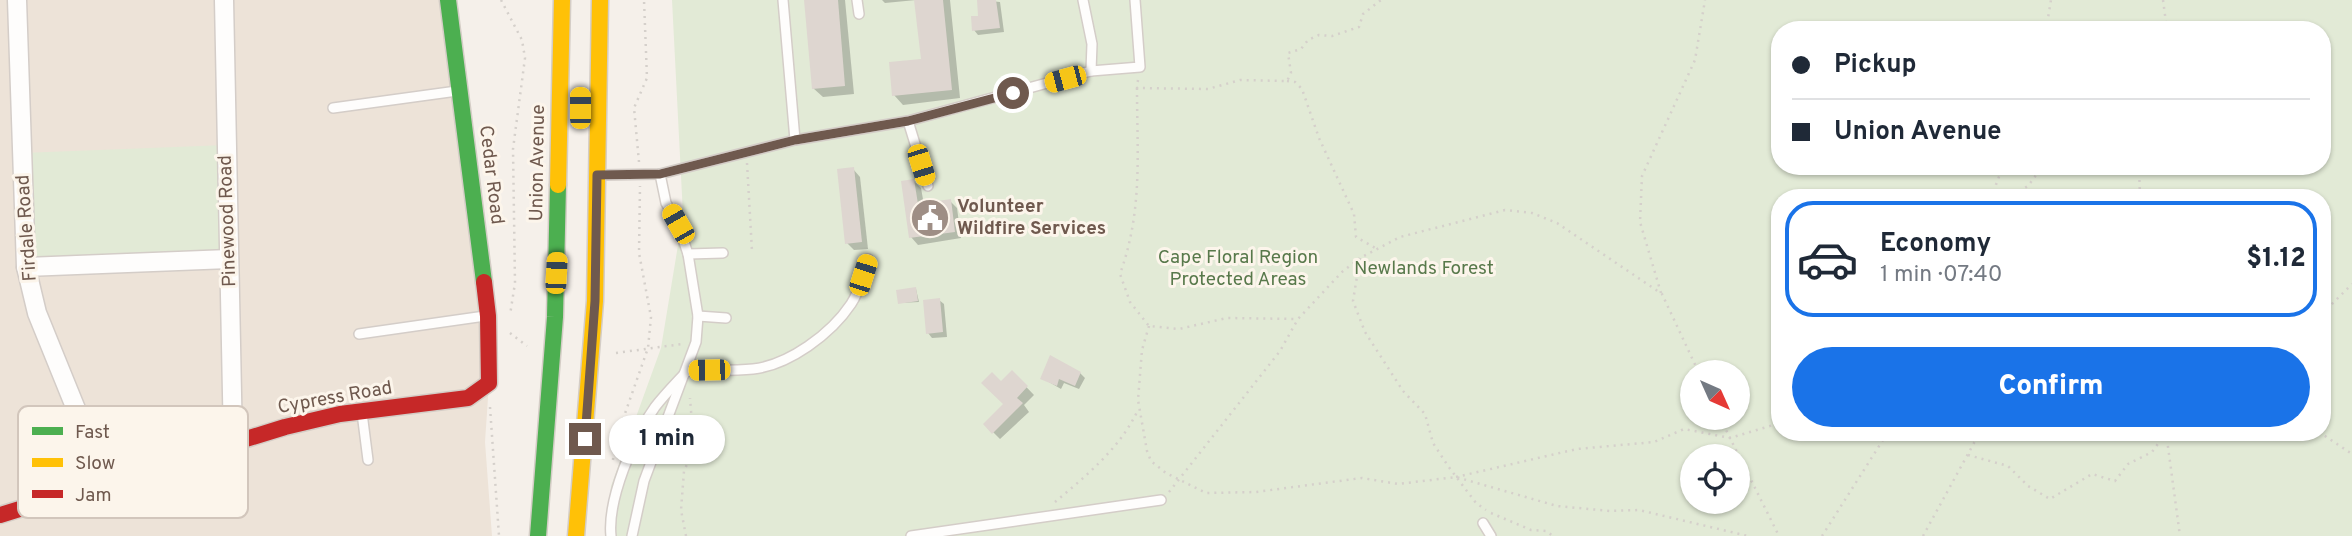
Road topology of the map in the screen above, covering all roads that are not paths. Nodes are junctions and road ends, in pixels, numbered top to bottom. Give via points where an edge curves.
1 (18, 0) edge
2 (224, 0) edge
3 (447, 0) edge
4 (562, 0) edge
5 (572, 0) edge
6 (600, 0) edge
7 (783, 0) edge
8 (857, 0) edge
9 (1083, 0) edge
10 (1135, 0) edge
11 (859, 14) dead end
12 (578, 36) dead end
13 (1091, 71) junction
14 (459, 91) junction
15 (332, 108) dead end
16 (908, 121) junction
17 (795, 140) junction
18 (581, 149) dead end
19 (660, 174) junction
20 (597, 175) junction
21 (928, 186) dead end
22 (579, 212) dead end
23 (723, 253) dead end
24 (688, 254) junction
25 (229, 259) junction
26 (868, 259) dead end
27 (26, 267) junction
28 (573, 279) dead end
29 (488, 316) junction
30 (698, 316) junction
31 (726, 318) dead end
32 (359, 334) dead end
33 (688, 370) junction
34 (489, 383) joint
35 (75, 406) edge
36 (232, 406) edge
37 (362, 411) junction
38 (548, 415) junction
39 (248, 438) edge
40 (368, 460) dead end
41 (1161, 500) road end
42 (18, 510) edge
43 (0, 515) edge
44 (1483, 523) dead end
45 (538, 536) edge
46 (576, 536) edge
47 (611, 536) edge
48 (632, 536) edge
49 (911, 536) edge
50 (1491, 536) edge

1 - 27 street, Firdale Road
2 - 25 street, Pinewood Road
3 - 14 main road, Cedar Road
4 - 38 main road, Union Avenue via 558,230
5 - 12 main road
6 - 20 main road
7 - 17 lane
8 - 11 lane
9 - 13 lane via 1092,44
10 - 13 lane via 1140,67
13 - 16 lane
14 - 15 lane
14 - 29 main road, Cedar Road
16 - 17 lane
16 - 21 lane
17 - 19 lane
18 - 20 main road
19 - 20 lane
19 - 24 lane via 666,203
20 - 22 main road via 586,189
20 - 46 main road via 595,301
23 - 24 lane
24 - 30 lane
25 - 27 street
25 - 36 street, Pinewood Road
26 - 33 lane via 852,303 809,344 754,369
27 - 35 street, Firdale Road via 37,313
28 - 38 main road via 558,380
29 - 32 lane
29 - 34 main road, Cedar Road
30 - 31 lane
30 - 33 lane
33 - 47 lane via 654,409 633,447 618,488
33 - 48 lane via 644,481
34 - 37 main road, Cypress Road via 468,398
37 - 39 main road, Cypress Road
37 - 40 lane
38 - 45 main road, Union Avenue
41 - 49 lane
42 - 43 main road, Cypress Road
44 - 50 lane

